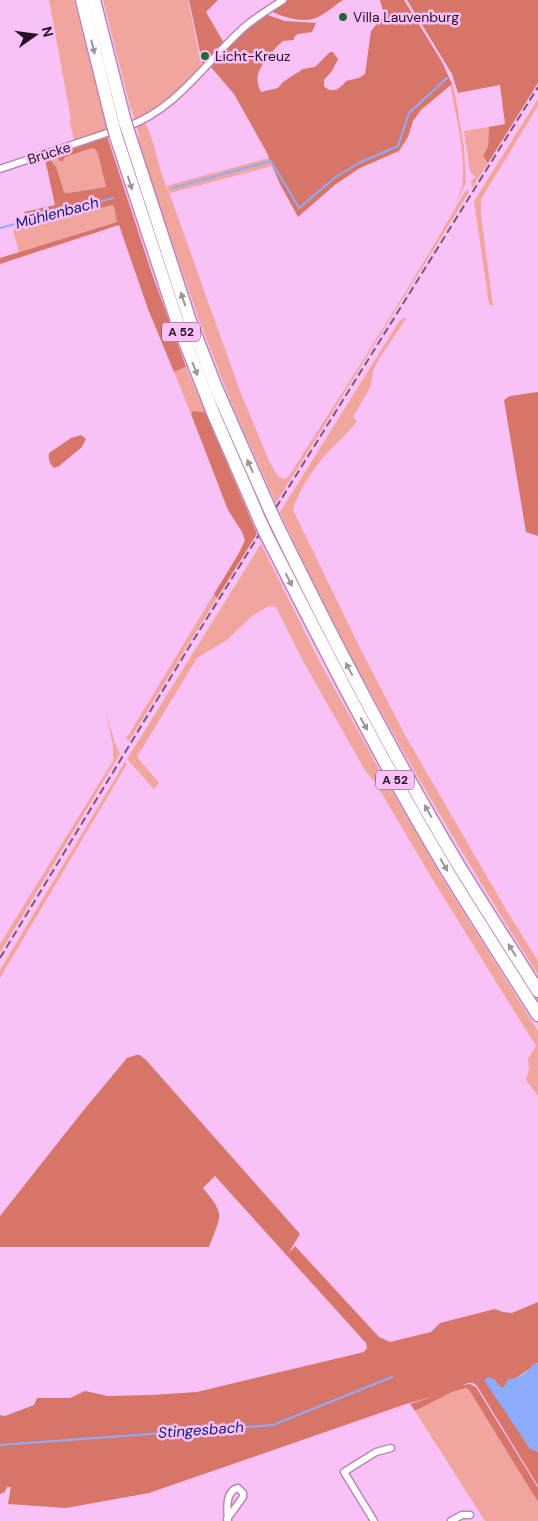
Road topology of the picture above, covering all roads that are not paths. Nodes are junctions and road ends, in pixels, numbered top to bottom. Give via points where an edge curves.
1 (82, 0) edge
2 (94, 0) edge
3 (282, 0) edge
4 (120, 128) junction
5 (0, 169) edge
6 (538, 991) edge
7 (538, 1015) edge
8 (391, 1448) dead end
9 (470, 1515) dead end
10 (374, 1521) edge
11 (451, 1521) edge

1 -> 4 highway, A 52
2 - 4 highway, A 52
3 - 5 street, Brücke via 239,32 158,112 133,125
6 -> 4 highway, A 52 via 393,750 272,516 217,390
4 -> 7 highway, A 52, bridge via 178,324 267,536 382,756 449,874
8 - 10 street via 376,1452 344,1472
9 - 11 street

